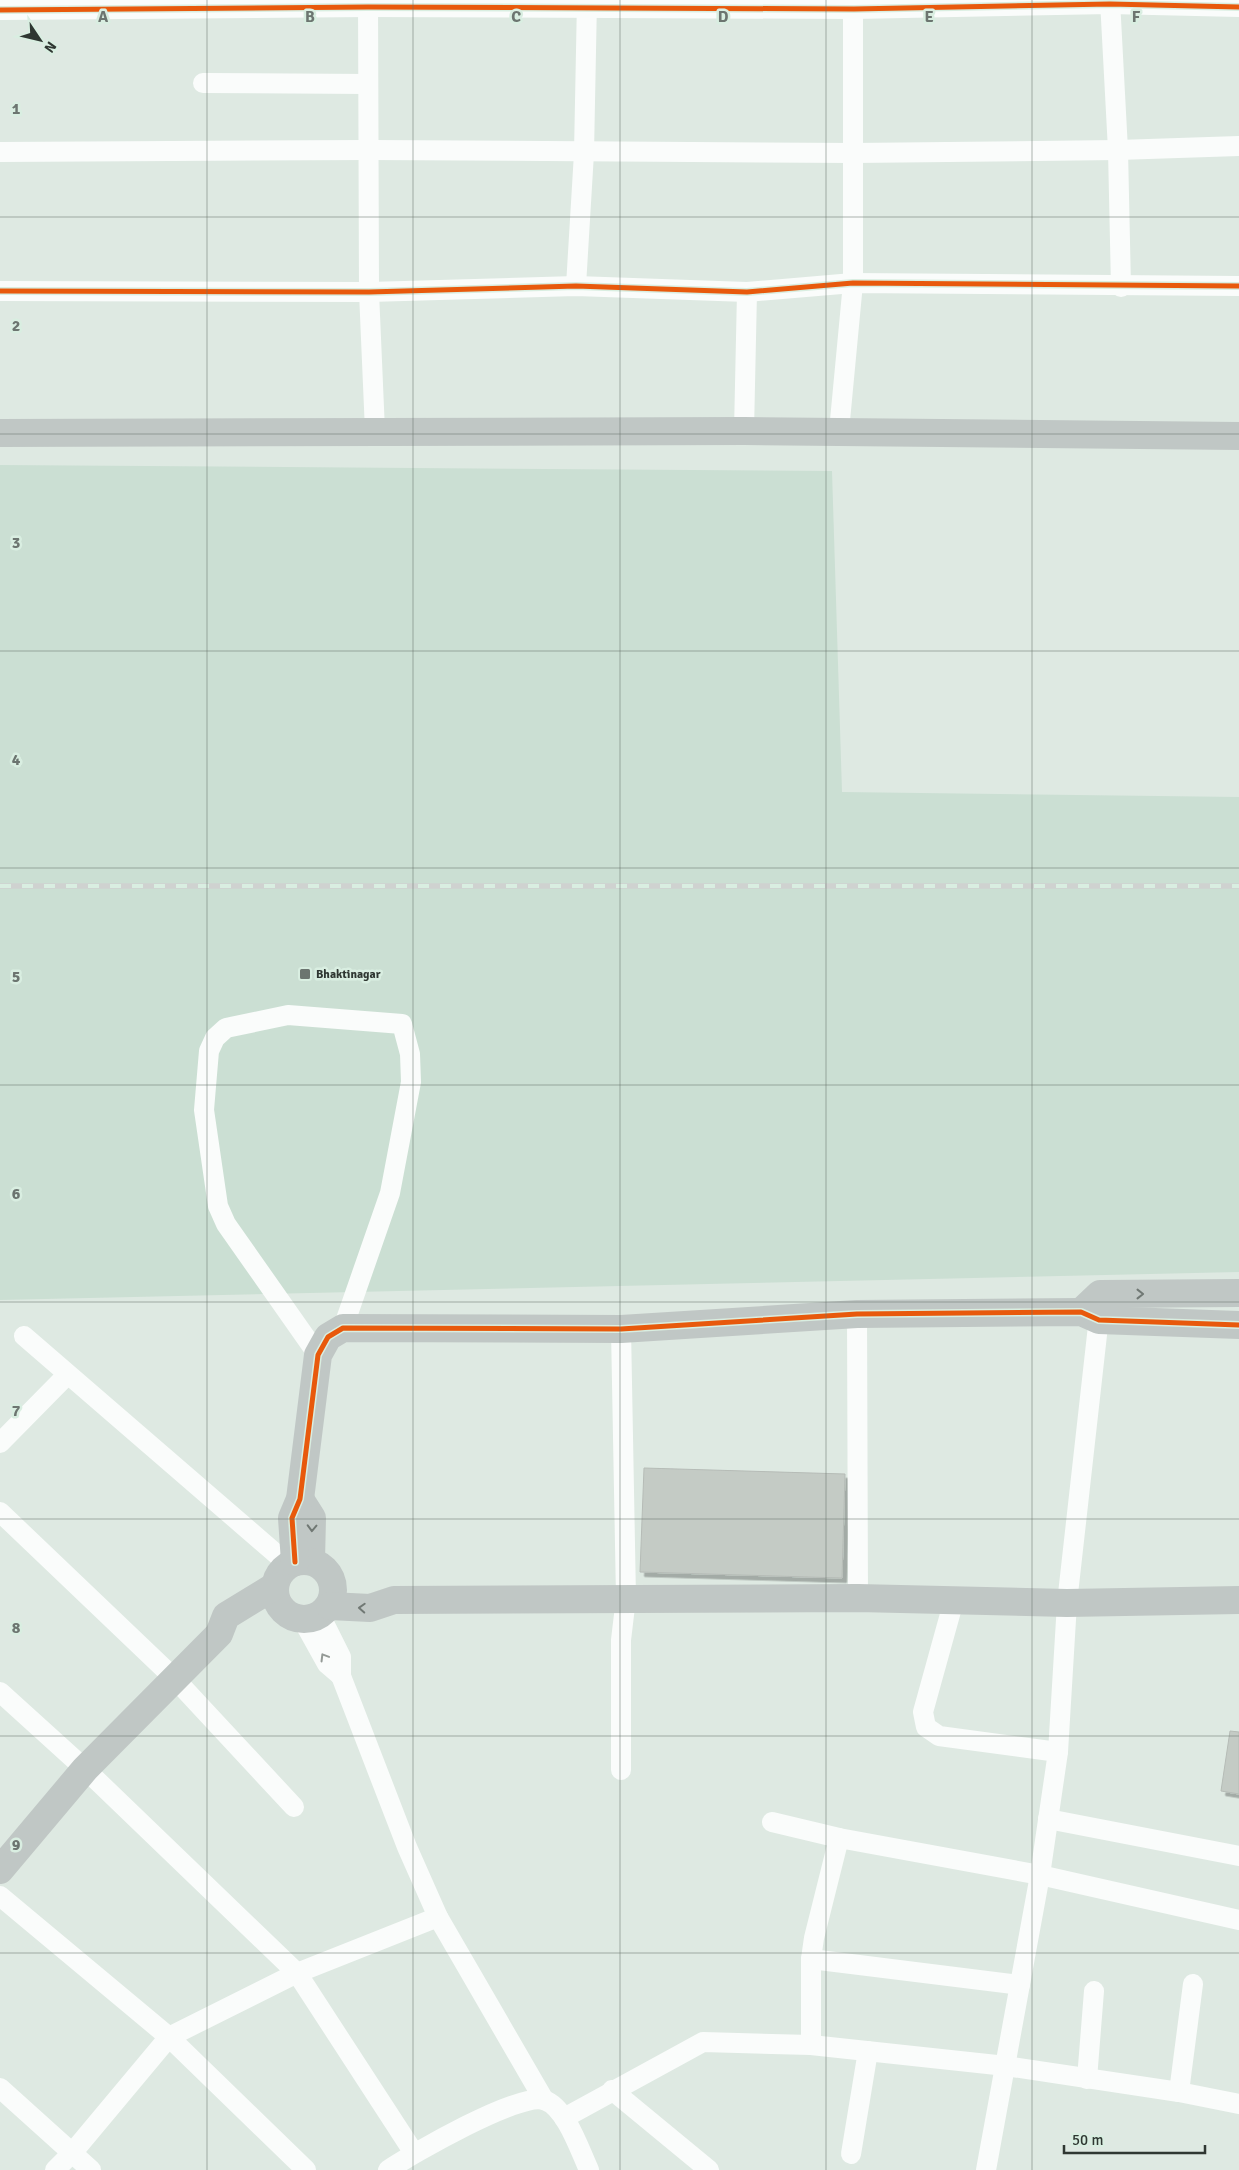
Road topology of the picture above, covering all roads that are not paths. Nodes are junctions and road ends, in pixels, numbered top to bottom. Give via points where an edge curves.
1 (1110, 2) edge
2 (368, 4) edge
3 (853, 4) edge
4 (587, 5) edge
5 (1239, 7) edge
6 (0, 10) edge
7 (203, 83) dead end
8 (368, 84) junction
9 (1239, 146) edge
10 (368, 150) junction
11 (1118, 150) junction
12 (0, 152) edge
13 (584, 153) junction
14 (854, 153) junction
15 (853, 283) junction
16 (576, 286) junction
17 (1239, 286) edge
18 (1121, 287) junction
19 (0, 291) edge
20 (370, 292) junction
21 (747, 292) junction
22 (744, 430) junction
23 (375, 431) junction
24 (839, 431) junction
25 (0, 433) edge
26 (1239, 436) edge
27 (1239, 1293) edge
28 (1093, 1309) junction
29 (857, 1314) junction
30 (1239, 1325) edge
31 (343, 1328) junction
32 (621, 1329) junction
33 (24, 1336) dead end
34 (318, 1355) junction
35 (67, 1375) junction
36 (0, 1443) edge
37 (0, 1512) edge
38 (289, 1575) junction
39 (626, 1598) junction
40 (858, 1598) junction
41 (954, 1600) junction
42 (1239, 1600) edge
43 (1067, 1603) junction
44 (322, 1607) junction
45 (175, 1678) junction
46 (0, 1692) edge
47 (1058, 1752) junction
48 (85, 1769) junction
49 (621, 1770) dead end
50 (294, 1807) dead end
51 (1048, 1819) junction
52 (772, 1822) dead end
53 (839, 1838) junction
54 (1239, 1856) edge
55 (0, 1870) edge
56 (1040, 1875) junction
57 (0, 1896) edge
58 (438, 1917) junction
59 (1239, 1920) edge
60 (811, 1959) junction
61 (297, 1973) junction
62 (1193, 1984) dead end
63 (1020, 1985) junction
64 (1094, 1991) dead end
65 (169, 2036) junction
66 (812, 2046) junction
67 (868, 2051) junction
68 (1006, 2066) junction
69 (1087, 2080) junction
70 (0, 2088) edge
71 (612, 2090) junction
72 (1178, 2092) junction
73 (544, 2100) junction
74 (1239, 2104) edge
75 (564, 2118) junction
76 (73, 2152) junction
77 (414, 2153) junction
78 (851, 2154) dead end
79 (55, 2170) edge
80 (91, 2170) edge
81 (306, 2170) edge
82 (388, 2170) edge
83 (589, 2170) edge
84 (709, 2170) edge
85 (986, 2170) edge

1 - 3 street
1 - 5 street
1 - 11 street
2 - 4 street
2 - 6 street
2 - 8 street
3 - 4 street
3 - 14 street
4 - 13 street
7 - 8 street
8 - 10 street
9 - 11 street
10 - 12 street
10 - 13 street
10 - 20 street
11 - 14 street
11 - 18 street
13 - 14 street
13 - 16 street
14 - 15 street
15 - 18 street
15 - 21 street
15 - 24 street
16 - 20 street
16 - 21 street
17 - 18 street
19 - 20 street
20 - 23 street
21 - 22 street
22 - 23 street
22 - 24 street
23 - 25 street
24 - 26 street
28 -> 27 street
28 - 29 street
28 - 30 street
28 - 43 street
29 - 32 street
29 - 40 street
31 - 32 street
31 - 34 street via 328,1337
31 - 34 street via 390,1193 411,1082 407,1038 402,1024 288,1015 226,1028 215,1038 209,1051 204,1110 218,1206 231,1231
32 - 39 street
33 - 35 street
34 - 38 street via 300,1499 292,1518
35 - 36 street
35 - 38 street
37 - 45 street
38 - 44 street via 327,1571
38 - 44 street via 280,1608 288,1615
38 - 45 street via 226,1616 218,1634
39 - 40 street
39 - 44 street via 394,1600 372,1588
39 - 49 street via 621,1640
40 - 41 street
41 - 43 street
41 - 47 street via 923,1712 926,1727 939,1736
42 - 43 street
43 - 47 street
44 - 58 street via 341,1657 341,1676 407,1847
45 - 48 street
45 - 50 street
46 - 48 street
47 - 51 street
48 - 55 street
48 - 61 street
51 - 54 street
51 - 56 street
52 - 53 street
53 - 56 street
53 - 60 street
56 - 59 street
56 - 63 street
57 - 65 street
58 - 61 street
58 - 73 street
60 - 63 street
60 - 66 street
61 - 65 street
61 - 77 street
62 - 72 street
63 - 68 street
64 - 69 street
65 - 76 street
65 - 81 street
66 - 67 street
66 - 71 street via 703,2042
67 - 68 street
67 - 78 street
68 - 69 street
68 - 85 street
69 - 72 street
70 - 76 street
71 - 75 street
71 - 84 street
72 - 74 street
73 - 75 street via 556,2107
73 - 77 street via 528,2100 508,2107
75 - 83 street
76 - 79 street
76 - 80 street
77 - 82 street

